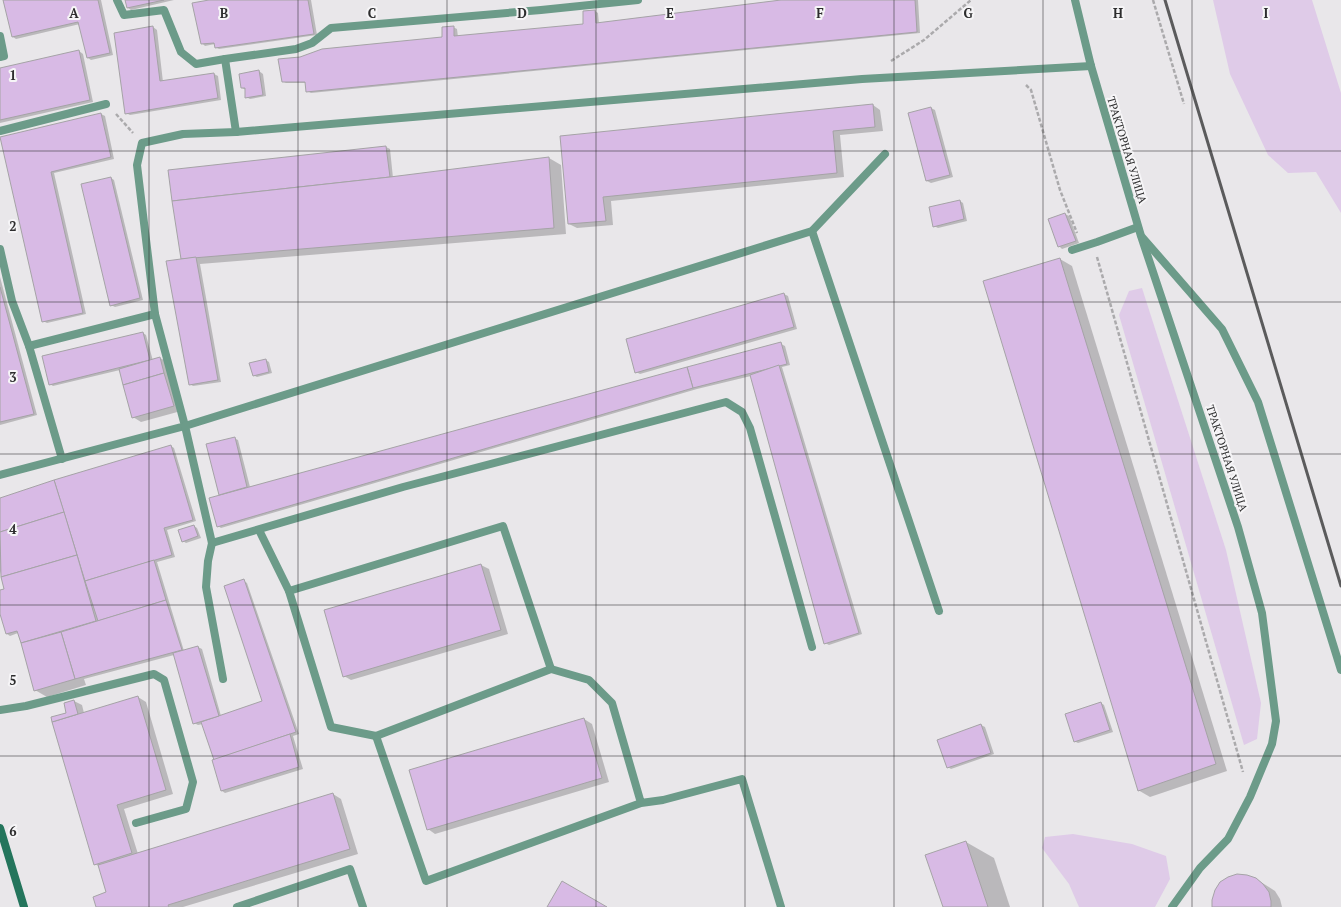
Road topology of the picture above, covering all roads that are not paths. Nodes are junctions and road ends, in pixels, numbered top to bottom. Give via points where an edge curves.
1 (117, 0) edge
2 (638, 0) edge
3 (1075, 0) edge
4 (0, 36) edge
5 (0, 57) edge
6 (225, 59) junction
7 (1091, 66) junction
8 (106, 104) road end
9 (0, 131) edge
10 (236, 132) junction
11 (885, 154) dead end
12 (1138, 227) junction
13 (812, 231) junction
14 (1141, 236) junction
15 (0, 249) edge
16 (1072, 250) dead end
17 (155, 314) junction
18 (30, 346) junction
19 (185, 426) junction
20 (62, 459) junction
21 (0, 475) edge
22 (260, 530) junction
23 (212, 543) junction
24 (289, 591) junction
25 (939, 611) dead end
26 (812, 647) dead end
27 (551, 669) junction
28 (1341, 670) edge
29 (223, 679) dead end
30 (0, 710) edge
31 (376, 736) junction
32 (641, 803) junction
33 (136, 823) dead end
34 (0, 828) edge
35 (24, 907) edge
36 (237, 907) edge
37 (363, 907) edge
38 (781, 907) edge
39 (1172, 907) edge

1 - 6 street via 124,16 164,10 181,52 196,64
2 - 6 street via 331,28 312,43 296,49
3 - 7 street, ТРАКТОРНАЯ УЛИЦА
4 - 5 street via 4,56
6 - 10 street
7 - 10 street via 862,79
7 - 12 street, ТРАКТОРНАЯ УЛИЦА
8 - 9 street
10 - 17 street via 182,134 142,143 137,165
11 - 13 street
12 - 14 street, ТРАКТОРНАЯ УЛИЦА
12 - 16 street
13 - 19 street
13 - 25 street
14 - 28 street via 1222,329 1258,402
14 - 39 street, ТРАКТОРНАЯ УЛИЦА via 1238,527 1262,613 1276,720 1272,744 1250,797 1228,839 1200,868
15 - 18 street via 12,302
17 - 18 street
17 - 19 street
18 - 20 street
19 - 20 street
19 - 23 street
20 - 21 street
22 - 23 street
22 - 24 street
22 - 26 street via 403,487 726,402 742,412 750,428
23 - 29 street via 206,587
24 - 27 street via 503,526
24 - 31 street via 331,727
27 - 31 street
27 - 32 street via 589,680 612,703
30 - 33 street via 26,706 154,674 164,680 193,782 186,810
31 - 32 street via 426,881
32 - 38 street via 663,800 742,779
34 - 35 main road
36 - 37 street via 350,870

